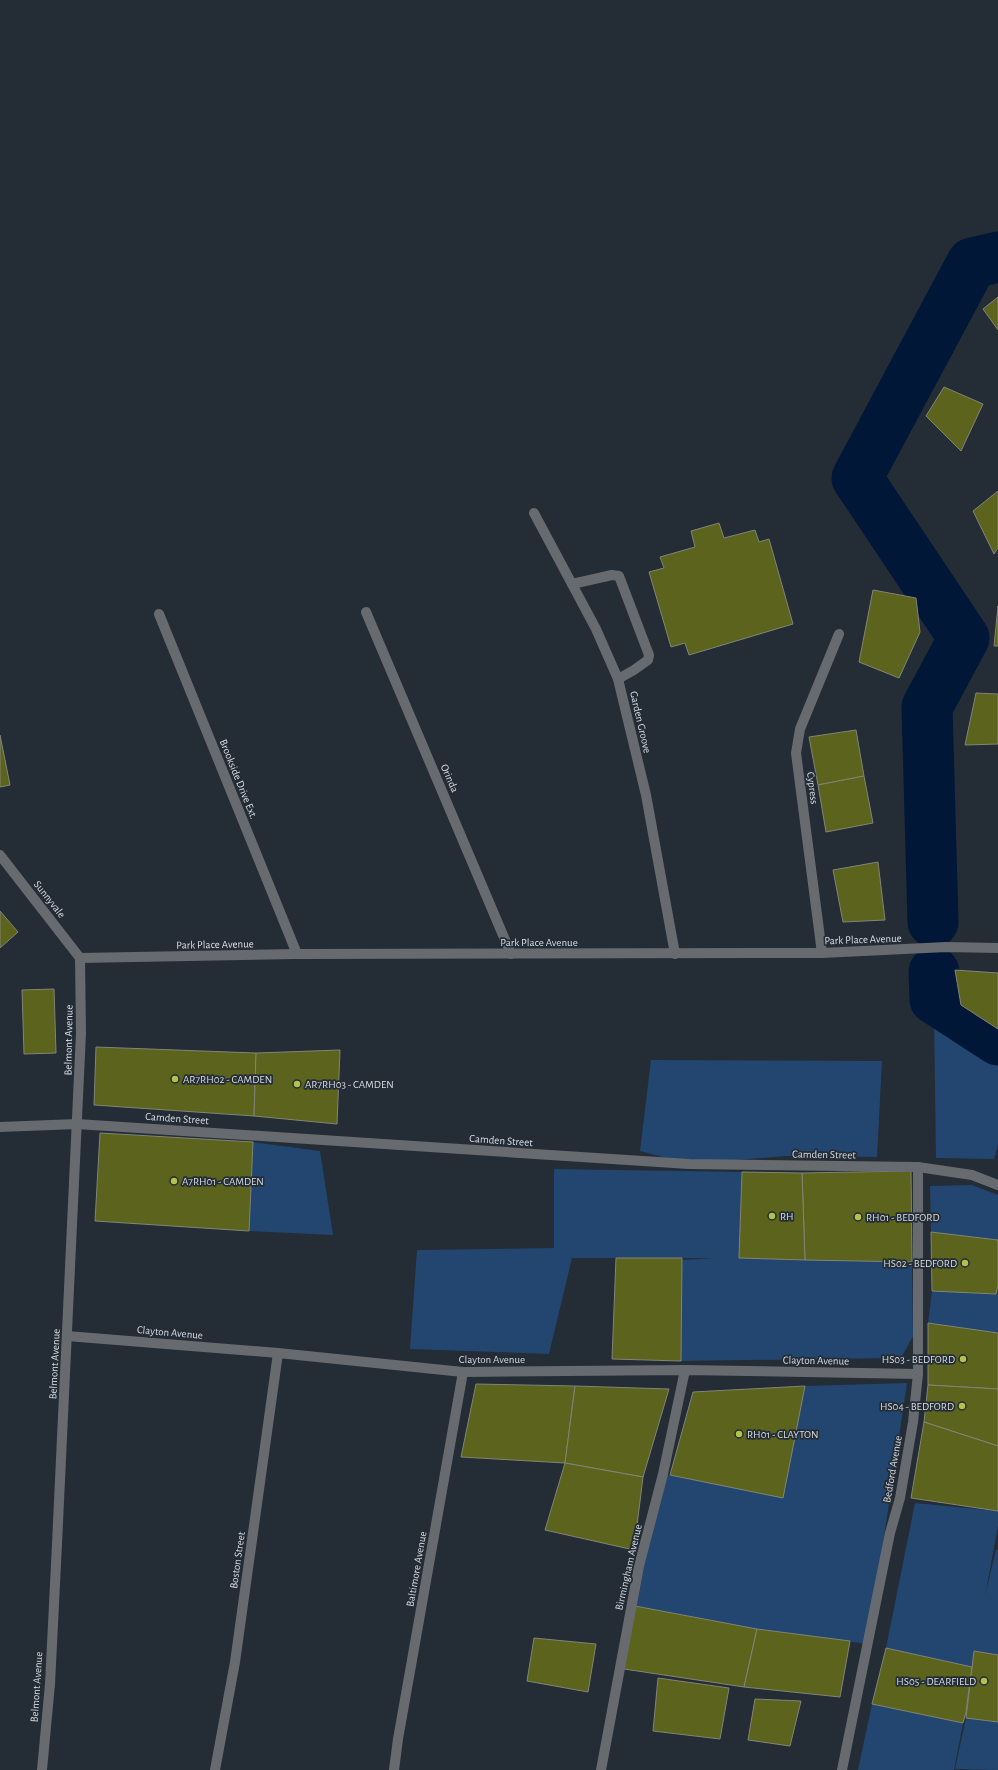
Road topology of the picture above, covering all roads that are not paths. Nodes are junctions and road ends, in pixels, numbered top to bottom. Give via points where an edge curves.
1 (534, 513) dead end
2 (572, 584) junction
3 (366, 612) dead end
4 (159, 614) dead end
5 (839, 634) dead end
6 (618, 679) junction
7 (0, 854) edge
8 (998, 948) edge
9 (822, 953) junction
10 (297, 954) junction
11 (511, 954) junction
12 (675, 954) junction
13 (80, 958) junction
14 (77, 1124) junction
15 (0, 1127) edge
16 (918, 1167) junction
17 (998, 1185) edge
18 (67, 1336) junction
19 (278, 1353) junction
20 (685, 1370) junction
21 (463, 1372) junction
22 (918, 1374) junction
23 (42, 1770) edge
24 (215, 1770) edge
25 (394, 1770) edge
26 (601, 1770) edge
27 (842, 1770) edge

1 - 2 street, Garden Groove
2 - 6 street, Garden Groove
2 - 6 street via 612,575 620,576 649,655 648,660
3 - 11 street, Orinda
4 - 10 street, Brookside Drive Ext.
5 - 9 street, Cypress via 800,729 796,753
6 - 12 street, Garden Groove via 646,795
7 - 13 street, Sunnyvale
8 - 9 street, Park Place Avenue via 946,947
9 - 12 street, Park Place Avenue
10 - 11 street, Park Place Avenue
10 - 13 street, Park Place Avenue
11 - 12 street, Park Place Avenue
13 - 14 street, Belmont Avenue via 81,1032
14 - 15 street, Camden Street
14 - 16 street, Camden Street via 689,1164
14 - 18 street, Belmont Avenue
16 - 17 street, Camden Street via 972,1175
16 - 22 street, Bedford Avenue
18 - 19 street, Clayton Avenue
18 - 23 street, Belmont Avenue via 50,1684
19 - 21 street, Clayton Avenue
19 - 24 street, Boston Street via 235,1662
20 - 21 street, Clayton Avenue
20 - 22 street, Clayton Avenue
20 - 26 street, Birmingham Avenue via 663,1474 639,1566
21 - 25 street, Baltimore Avenue
22 - 27 street, Bedford Avenue via 900,1498 890,1533

